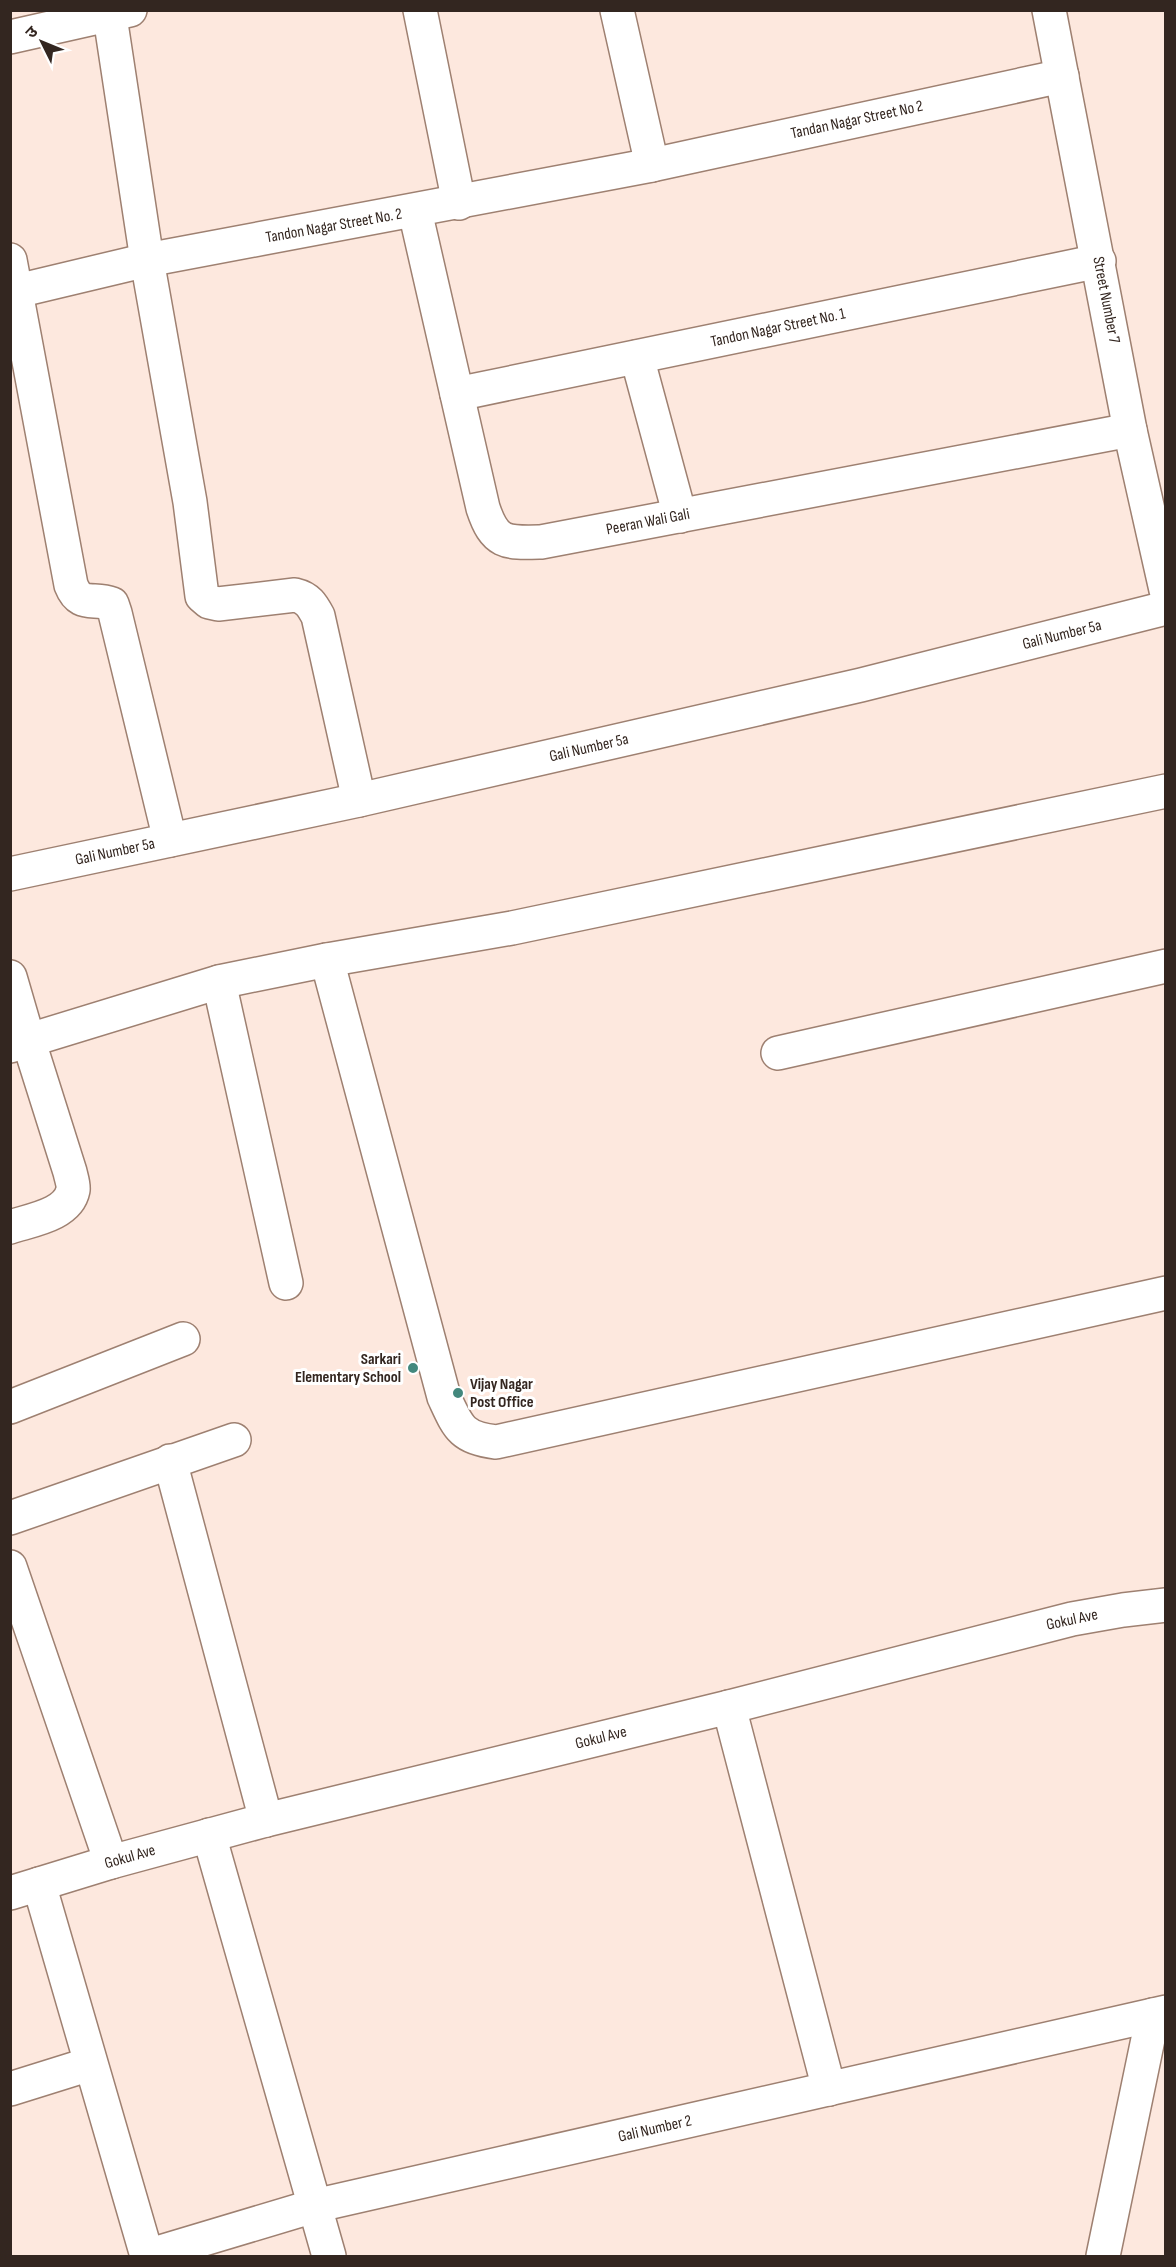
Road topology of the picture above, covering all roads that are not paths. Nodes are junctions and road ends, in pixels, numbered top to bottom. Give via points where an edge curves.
1 (420, 10) edge
2 (617, 10) edge
3 (1051, 11) edge
4 (116, 12) edge
5 (10, 37) edge
6 (1062, 76) junction
7 (652, 165) junction
8 (459, 203) junction
9 (415, 211) junction
10 (147, 260) junction
11 (1099, 261) junction
12 (14, 276) edge
13 (637, 357) junction
14 (457, 394) junction
15 (1130, 430) junction
16 (680, 516) junction
17 (1166, 590) edge
18 (1166, 608) edge
19 (1166, 791) edge
20 (359, 800) junction
21 (170, 840) junction
22 (10, 874) edge
23 (327, 960) junction
24 (1166, 966) edge
25 (10, 978) edge
26 (219, 982) junction
27 (19, 1042) edge
28 (778, 1053) dead end
29 (10, 1227) edge
30 (286, 1283) dead end
31 (1166, 1293) edge
32 (183, 1339) dead end
33 (10, 1407) edge
34 (234, 1440) dead end
35 (170, 1461) junction
36 (10, 1518) edge
37 (10, 1567) edge
38 (1166, 1605) edge
39 (729, 1707) junction
40 (266, 1820) junction
41 (209, 1835) junction
42 (111, 1862) junction
43 (25, 1889) edge
44 (1159, 2013) edge
45 (90, 2064) junction
46 (10, 2089) edge
47 (829, 2089) junction
48 (314, 2206) junction
49 (147, 2256) edge
50 (329, 2256) edge
51 (1103, 2256) edge

1 - 8 street
2 - 7 street
3 - 6 street, Street Number 7
4 - 5 street
4 - 10 street
6 - 7 street, Tandan Nagar Street No 2
6 - 11 street, Street Number 7
7 - 8 street, Tandon Nagar Street No. 2
8 - 9 street, Tandon Nagar Street No. 2
9 - 10 street, Tandon Nagar Street No. 2
9 - 14 street, Peeran Wali Gali
10 - 12 street, Tandon Nagar Street No. 2
10 - 20 street via 190,502 202,596 218,604 295,595 312,605 318,616
11 - 13 street, Tandon Nagar Street No. 1
11 - 15 street, Street Number 7
12 - 21 street via 71,585 78,597 86,601 112,604
13 - 14 street, Tandon Nagar Street No. 1
13 - 16 street
14 - 16 street, Peeran Wali Gali via 483,508 488,525 499,539 541,542
15 - 16 street, Peeran Wali Gali
15 - 17 street, Street Number 7
18 - 20 street, Gali Number 5a via 861,686
19 - 23 street via 512,928
20 - 21 street, Gali Number 5a
21 - 22 street, Gali Number 5a
23 - 26 street
23 - 31 street via 444,1397 467,1436 496,1442
24 - 28 street
25 - 27 street
26 - 27 street
26 - 30 street
27 - 29 street via 74,1189 67,1204 54,1212
32 - 33 street
34 - 35 street
35 - 36 street
35 - 40 street
37 - 42 street
38 - 39 street, Gokul Ave via 1072,1619
39 - 40 street, Gokul Ave
39 - 47 street
40 - 41 street, Gokul Ave
41 - 42 street, Gokul Ave
41 - 48 street
42 - 43 street, Gokul Ave
43 - 45 street
44 - 47 street, Gali Number 2
44 - 51 street
45 - 46 street
45 - 49 street
47 - 48 street, Gali Number 2
48 - 49 street, Gali Number 2
48 - 50 street

